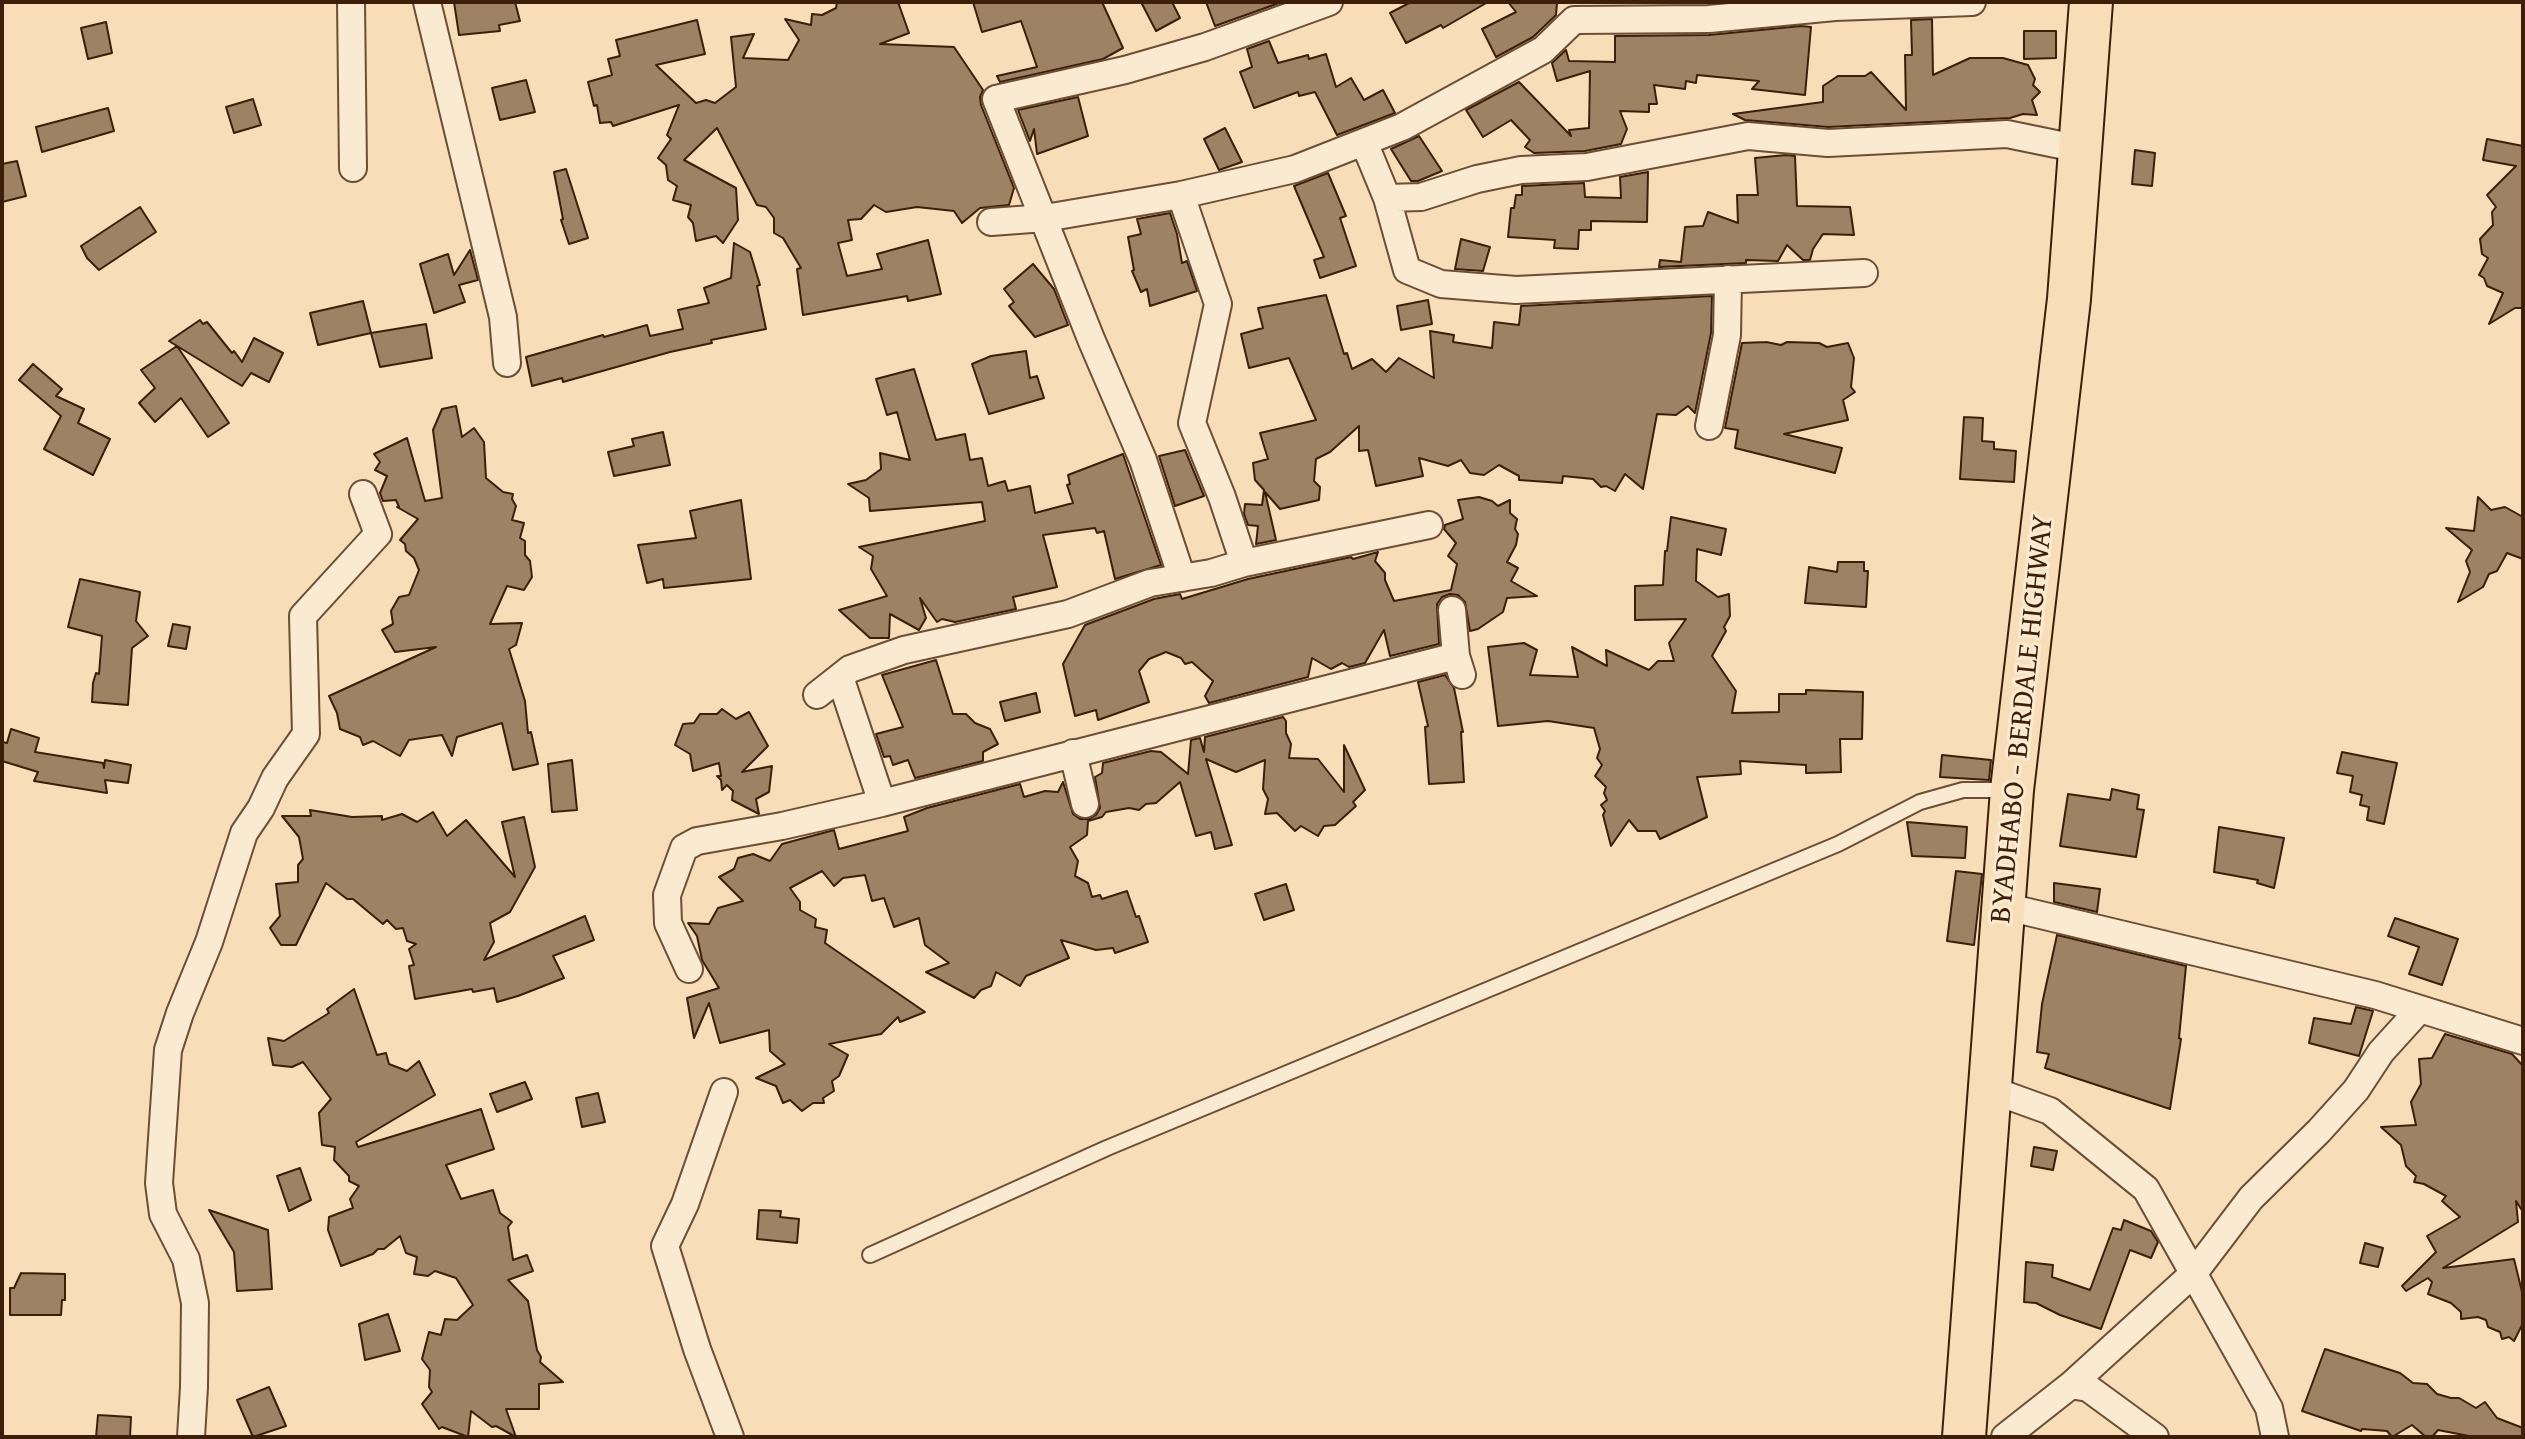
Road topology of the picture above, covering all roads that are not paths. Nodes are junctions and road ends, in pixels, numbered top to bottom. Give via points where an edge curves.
1 (351, 2) edge
2 (427, 2) edge
3 (1329, 2) edge
4 (1972, 2) edge
5 (2091, 2) edge
6 (1364, 142) junction
7 (2080, 149) junction
8 (353, 168) dead end
9 (1181, 195) junction
10 (1387, 198) junction
11 (1045, 218) junction
12 (991, 222) dead end
13 (1864, 273) dead end
14 (1728, 279) junction
15 (507, 363) dead end
16 (1709, 426) dead end
17 (363, 494) dead end
18 (1429, 525) dead end
19 (1244, 563) junction
20 (1182, 578) junction
21 (1452, 610) dead end
22 (840, 677) junction
23 (817, 695) dead end
24 (1073, 753) junction
25 (2012, 790) junction
26 (882, 803) junction
27 (1085, 804) dead end
28 (2003, 906) junction
29 (689, 969) dead end
30 (2420, 1009) junction
31 (2523, 1041) edge
32 (1989, 1089) junction
33 (724, 1092) dead end
34 (870, 1255) dead end
35 (2194, 1273) junction
36 (2071, 1385) junction
37 (191, 1437) edge
38 (730, 1437) edge
39 (1964, 1437) edge
40 (2005, 1437) edge
41 (2155, 1437) edge
42 (2275, 1437) edge

1 - 8 street
2 - 15 street via 503,317
3 - 11 street via 1205,47 996,99
4 - 6 street via 1709,19 1574,20 1543,50 1402,127
5 - 7 main road, BYADHABO - BERDALE HIGHWAY
6 - 9 street via 1295,169
6 - 10 street
7 - 10 street via 2007,134 1828,143 1748,136 1587,167 1521,170 1421,197
7 - 25 main road, BYADHABO - BERDALE HIGHWAY via 2069,299
9 - 11 street
9 - 19 street via 1218,304 1192,423
10 - 14 street via 1407,270 1441,284 1516,290
11 - 12 street
11 - 20 street via 1143,460
13 - 14 street
14 - 16 street via 1727,335
17 - 37 street via 378,534 303,616 306,734 244,833 168,1050 159,1183 163,1214 186,1259 195,1303
18 - 19 street
19 - 20 street
20 - 22 street via 1150,583 1068,614 904,650
21 - 24 street via 1459,665
22 - 23 street
22 - 26 street
24 - 26 street
24 - 27 street
25 - 28 main road, BYADHABO - BERDALE HIGHWAY
25 - 34 lane via 1963,790 1920,802 1838,844 1122,1142
26 - 29 street via 684,848 667,895 668,923
28 - 30 street
28 - 32 main road, BYADHABO - BERDALE HIGHWAY
30 - 31 street
30 - 35 street via 2356,1090 2251,1198
32 - 35 street via 2050,1111 2146,1189
32 - 39 main road, BYADHABO - BERDALE HIGHWAY
33 - 38 street via 665,1246
35 - 36 street
35 - 42 street via 2269,1408
36 - 40 street
36 - 41 street via 2088,1388

